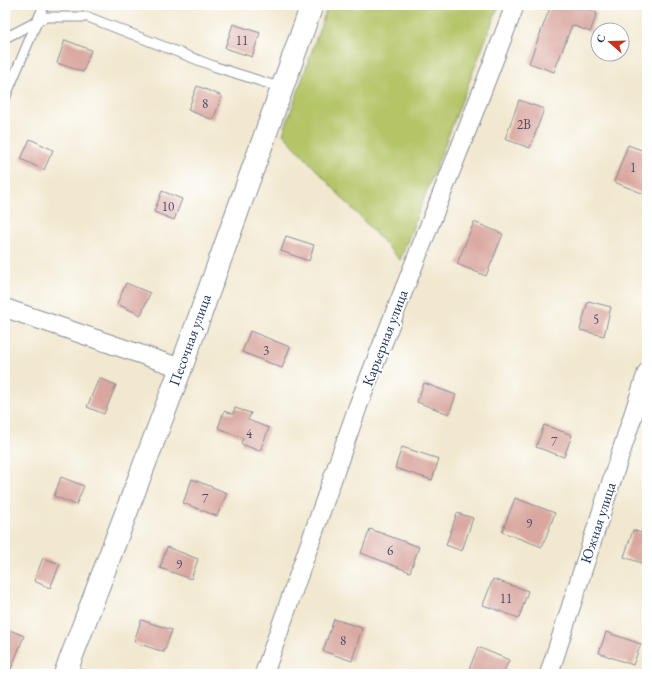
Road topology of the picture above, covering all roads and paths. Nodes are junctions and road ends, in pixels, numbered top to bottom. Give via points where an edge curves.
1 (44, 5) edge
2 (312, 5) edge
3 (515, 5) edge
4 (36, 22) junction
5 (5, 38) edge
6 (282, 88) junction
7 (5, 98) edge
8 (5, 308) edge
9 (181, 368) junction
10 (647, 372) edge
11 (65, 674) edge
12 (264, 674) edge
13 (549, 674) edge

1 - 4 lane
2 - 6 street, Песочная улица
3 - 12 street, Карьерная улица via 358,406
4 - 5 lane
4 - 6 lane via 46,17 88,17 216,67
4 - 7 lane
6 - 9 street, Песочная улица
8 - 9 street
9 - 11 street, Песочная улица
10 - 13 street, Южная улица

